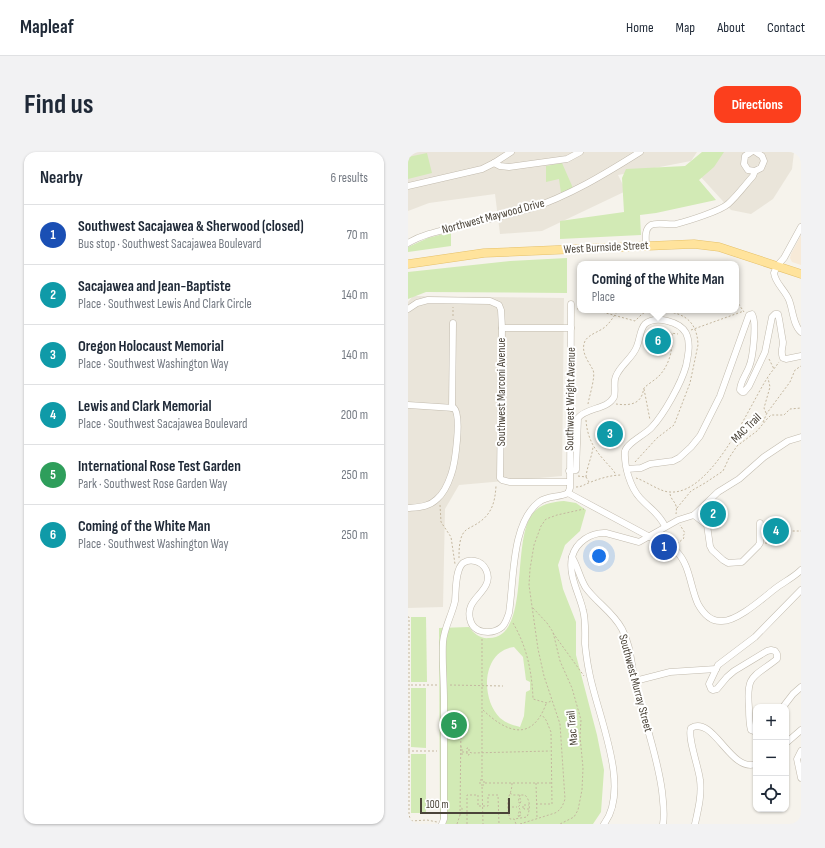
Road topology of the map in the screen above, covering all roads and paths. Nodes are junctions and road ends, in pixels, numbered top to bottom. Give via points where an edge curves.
1 (511, 152) edge
2 (580, 152) edge
3 (640, 152) edge
4 (751, 152) edge
5 (756, 152) edge
6 (494, 163) junction
7 (755, 171) junction
8 (408, 186) edge
9 (801, 228) edge
10 (408, 243) edge
11 (646, 246) junction
12 (408, 264) edge
13 (777, 266) junction
14 (801, 274) edge
15 (453, 301) junction
16 (571, 304) dead end
17 (739, 304) edge
18 (408, 309) edge
19 (744, 311) junction
20 (606, 313) edge
21 (644, 313) edge
22 (738, 313) edge
23 (739, 313) edge
24 (614, 315) junction
25 (748, 317) junction
26 (453, 324) joint
27 (502, 328) junction
28 (571, 328) junction
29 (685, 332) junction
30 (801, 332) edge
31 (672, 333) junction
32 (640, 336) junction
33 (765, 352) junction
34 (801, 356) edge
35 (783, 358) junction
36 (801, 366) edge
37 (774, 369) junction
38 (801, 370) edge
39 (768, 377) junction
40 (644, 389) junction
41 (610, 402) junction
42 (408, 405) edge
43 (452, 408) junction
44 (587, 408) dead end
45 (801, 408) edge
46 (766, 413) junction
47 (586, 416) dead end
48 (762, 424) junction
49 (651, 428) junction
50 (801, 437) edge
51 (593, 446) junction
52 (627, 469) junction
53 (569, 471) junction
54 (616, 475) junction
55 (622, 475) dead end
56 (575, 476) dead end
57 (586, 477) junction
58 (633, 477) dead end
59 (569, 482) junction
60 (589, 482) junction
61 (496, 486) dead end
62 (575, 487) dead end
63 (670, 492) junction
64 (568, 493) junction
65 (588, 504) junction
66 (441, 506) dead end
67 (408, 508) edge
68 (677, 508) junction
69 (694, 515) junction
70 (676, 517) dead end
71 (680, 523) dead end
72 (760, 523) dead end
73 (665, 526) junction
74 (801, 531) edge
75 (648, 536) junction
76 (760, 542) junction
77 (675, 546) dead end
78 (572, 558) junction
79 (459, 559) dead end
80 (458, 564) dead end
81 (801, 570) edge
82 (801, 590) edge
83 (532, 608) junction
84 (408, 617) edge
85 (508, 618) junction
86 (482, 631) junction
87 (553, 632) junction
88 (716, 669) junction
89 (584, 676) dead end
90 (635, 681) junction
91 (410, 685) junction
92 (439, 685) dead end
93 (449, 685) dead end
94 (482, 685) junction
95 (503, 686) dead end
96 (801, 687) edge
97 (552, 701) junction
98 (547, 703) junction
99 (785, 704) edge
100 (482, 710) junction
101 (542, 715) junction
102 (461, 724) dead end
103 (801, 730) edge
104 (753, 731) edge
105 (789, 740) edge
106 (440, 750) dead end
107 (457, 750) dead end
108 (801, 750) edge
109 (409, 751) edge
110 (461, 751) junction
111 (551, 751) junction
112 (467, 752) junction
113 (469, 752) junction
114 (482, 752) junction
115 (753, 764) edge
116 (801, 778) edge
117 (482, 780) junction
118 (484, 783) junction
119 (512, 783) junction
120 (536, 783) junction
121 (552, 783) junction
122 (482, 785) junction
123 (510, 793) junction
124 (520, 795) junction
125 (520, 804) junction
126 (536, 804) junction
127 (529, 805) junction
128 (460, 806) junction
129 (482, 806) junction
130 (508, 807) junction
131 (518, 807) junction
132 (523, 807) junction
133 (529, 809) junction
134 (467, 810) junction
135 (519, 810) junction
136 (462, 811) junction
137 (460, 815) junction
138 (519, 818) junction
139 (514, 819) junction
140 (537, 819) junction
141 (410, 821) junction
142 (411, 824) edge
143 (441, 824) edge
144 (457, 824) edge
145 (467, 824) edge
146 (482, 824) edge
147 (499, 824) edge
148 (516, 824) edge
149 (520, 824) edge
150 (560, 824) edge
151 (604, 824) edge
152 (663, 824) edge
153 (695, 824) edge

1 - 6 street
2 - 6 street via 567,159 509,167
3 - 10 street, Northwest Maywood Drive via 574,191 544,203 511,214 434,232
4 - 7 street via 745,156 744,164 748,170
5 - 7 street via 762,156 764,162 761,168
6 - 8 street via 476,170
7 - 11 street via 723,208 679,223 650,226 646,232
9 - 13 street
11 - 12 main road, West Burnside Street via 479,254
11 - 13 main road, West Burnside Street via 709,245
13 - 14 main road, West Burnside Street
13 - 30 street via 774,276 788,298 797,328
15 - 18 street via 424,301
15 - 26 path
15 - 27 street, Southwest Marconi Avenue via 490,301 499,305
16 - 28 street, Southwest Wright Avenue
17 - 19 path
19 - 23 path
19 - 25 path
20 - 24 path
21 - 24 path via 635,321
22 - 29 path
24 - 44 path via 611,322 585,341 586,358 594,374
25 - 33 street via 752,314 754,335 752,358 740,388 742,392 747,390
25 - 52 street via 720,396 696,441 686,453 673,461
26 - 43 street
27 - 28 street
27 - 59 street, Southwest Marconi Avenue via 500,478 510,482
28 - 53 street, Southwest Wright Avenue
29 - 31 path
29 - 32 street via 672,323 657,319 644,325
29 - 49 street via 688,347 686,367 668,404
31 - 32 path via 662,332 646,338
31 - 40 path via 672,352 667,365
32 - 41 street via 634,353 616,375 614,396
33 - 35 street via 772,317 778,314
33 - 37 path via 768,353
34 - 35 street
35 - 37 path
36 - 38 path
36 - 46 path via 794,370 790,382
37 - 39 path
39 - 46 path via 770,387 764,408
39 - 63 path via 712,468 691,487
40 - 41 path via 637,402 624,405
40 - 49 path
41 - 53 street via 578,418 576,470
42 - 43 street
43 - 67 street via 457,413 457,436 447,486 434,502 422,507
45 - 48 path, MAC Trail via 790,409 784,415 771,415
46 - 48 path
47 - 51 path via 587,432
48 - 68 path, MAC Trail via 737,446 723,471 691,491
49 - 52 street via 626,448 624,454
50 - 69 street via 788,441 764,457 739,480 718,492
51 - 54 path
51 - 57 path
52 - 73 street via 635,492 658,513
53 - 59 street, Southwest Wright Avenue
54 - 55 path
54 - 60 path
56 - 57 path
57 - 60 path
58 - 63 path
59 - 64 street, Southwest Wright Avenue
60 - 62 path
61 - 79 path via 494,502 488,514 462,535
63 - 68 path
64 - 65 street
64 - 85 street via 564,496 549,497 540,502 524,521 516,548
65 - 75 street
65 - 83 path via 584,508 550,517 543,522 531,556 529,585
66 - 80 path via 440,522 451,537 455,568
68 - 70 path
69 - 73 street
69 - 76 street via 707,526 712,550 728,563 742,562 752,554
71 - 77 path via 685,533 684,538
72 - 76 street
73 - 75 street
74 - 76 path via 782,531 780,544
75 - 78 street via 639,542 597,533 582,541
75 - 81 street via 678,554 686,566 699,605 716,621 740,615
78 - 90 street, Southwest Murray Street via 585,586 611,612 622,628 630,648
78 - 151 street via 572,572 584,611 589,673 612,756 613,796 611,809
82 - 88 street via 755,637
83 - 87 path, Mac Trail
83 - 97 path via 544,676
84 - 91 path
85 - 86 street via 496,631
85 - 98 path via 528,656 533,699
86 - 94 path
86 - 143 street via 472,625 470,614 473,600 486,585 487,571 477,562 467,561 459,568 455,601 444,640 444,818
87 - 89 path
87 - 150 path, Mac Trail via 560,661 572,688 581,720 583,768 578,810 574,817
88 - 90 street via 670,672
88 - 104 street via 709,684 713,690 734,671 766,651 774,650 777,653 777,659 756,674 748,686 750,725
90 - 152 street, Southwest Murray Street via 653,745 664,802
91 - 92 path
91 - 109 path
93 - 94 path
94 - 95 path
94 - 100 path
96 - 99 street
97 - 98 path
97 - 140 path via 560,724 565,799 560,811
98 - 101 path
100 - 101 path via 503,726 513,730 528,728
100 - 114 path
101 - 111 path via 551,732
102 - 110 path
103 - 105 street
106 - 109 path
107 - 110 path
108 - 116 street via 797,759
109 - 141 path
110 - 112 path
110 - 128 path
111 - 114 path
111 - 121 path
112 - 113 path via 466,755 469,755
112 - 113 path via 467,748
113 - 114 path
114 - 117 path
115 - 153 street via 747,765 736,758 703,726 691,728 689,735 700,780 700,801
117 - 118 path
117 - 122 path
118 - 119 path
118 - 122 path
119 - 120 path
119 - 123 path
120 - 121 path
120 - 126 path
121 - 126 path via 552,804
122 - 129 path
123 - 124 path
123 - 130 path
124 - 125 path
124 - 127 path via 526,796
125 - 131 path
125 - 132 path
126 - 140 path
127 - 132 path
127 - 133 path
128 - 136 path
128 - 137 path
129 - 134 path via 478,806 478,795 467,795
129 - 146 path
129 - 147 path via 488,806 488,795 498,795
130 - 131 path
130 - 139 path via 510,819
131 - 135 path
132 - 133 path
132 - 135 path
133 - 138 path via 527,817
134 - 136 path
134 - 145 path
135 - 138 path
136 - 137 path
137 - 144 path
138 - 139 path
139 - 148 path
140 - 149 path
141 - 142 path
141 - 143 path via 427,820

